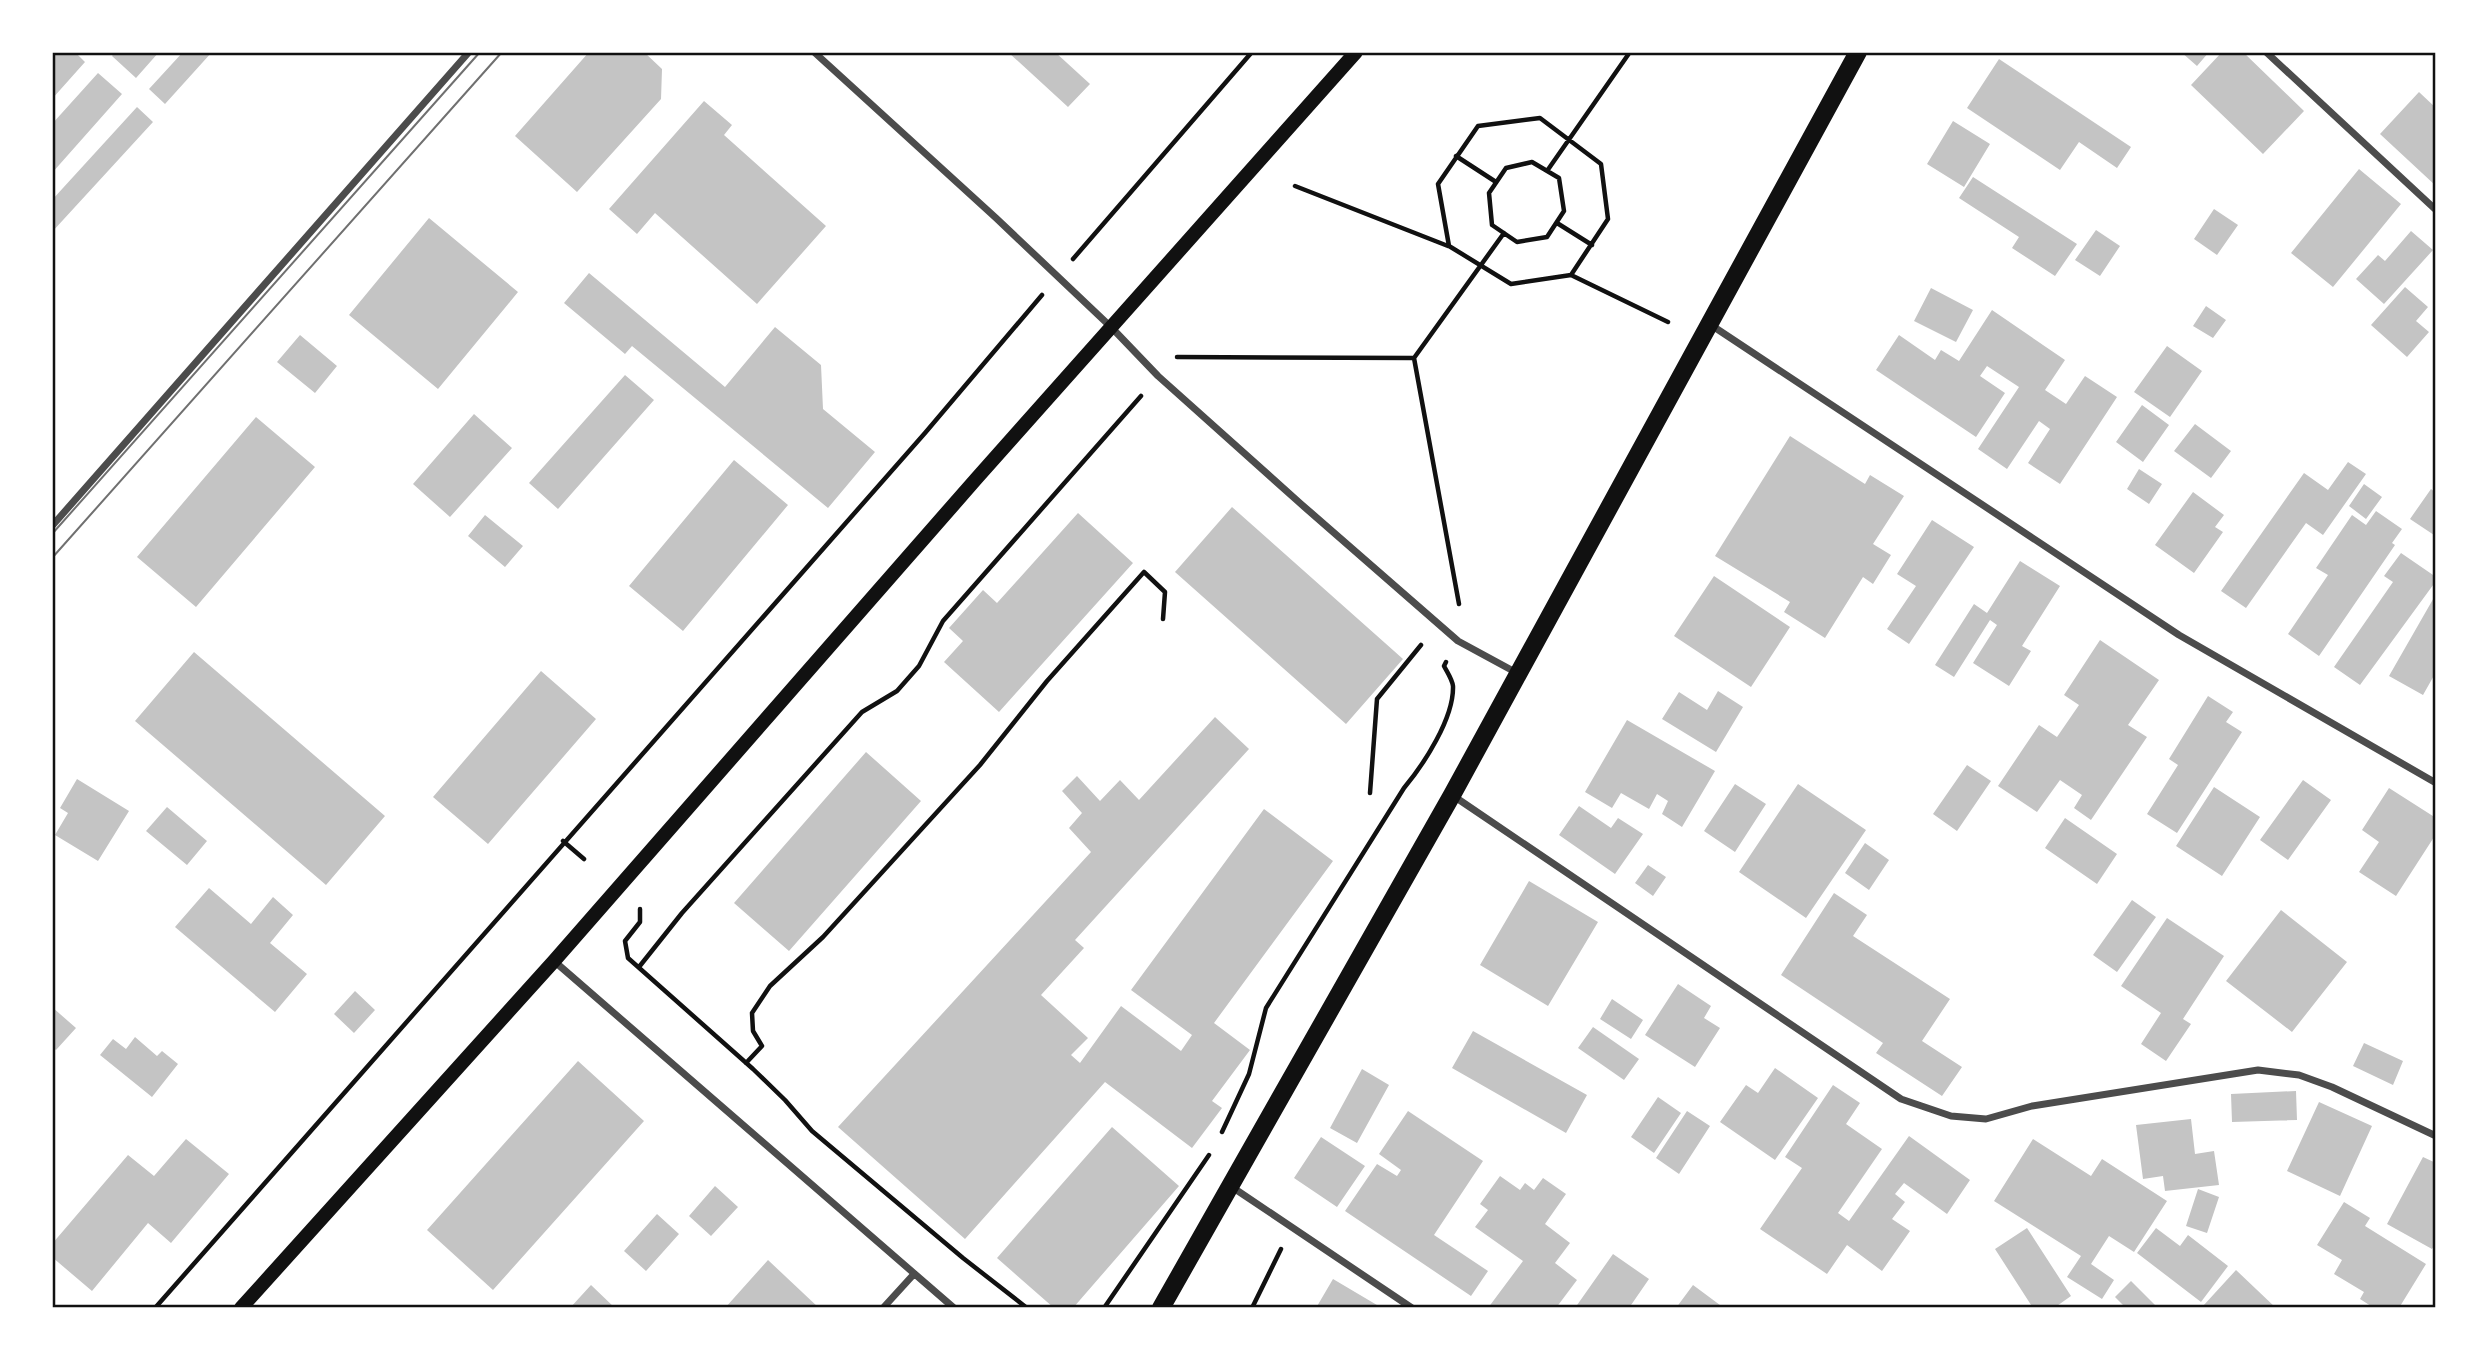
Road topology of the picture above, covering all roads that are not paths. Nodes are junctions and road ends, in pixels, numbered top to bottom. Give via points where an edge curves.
1 (469, 52) edge
2 (814, 52) edge
3 (1356, 52) edge
4 (1858, 52) edge
5 (2266, 52) edge
6 (2435, 210) edge
7 (1710, 324) junction
8 (1112, 328) junction
9 (52, 526) edge
10 (1517, 673) junction
11 (2435, 783) edge
12 (1452, 795) junction
13 (554, 961) junction
14 (2435, 1136) edge
15 (1229, 1185) junction
16 (914, 1274) junction
17 (241, 1307) edge
18 (883, 1307) edge
19 (954, 1307) edge
20 (1161, 1307) edge
21 (1412, 1307) edge

1 - 9 street
2 - 8 street
3 - 8 main road
4 - 7 main road
5 - 6 street
7 - 10 main road
7 - 11 street via 2179,635
8 - 10 street via 1158,376 1458,641
8 - 13 main road
10 - 12 main road
12 - 14 street via 1901,1099 1926,1108 1986,1119 2032,1107 2258,1070 2299,1075 2332,1087
12 - 15 main road
13 - 16 street
13 - 17 main road
15 - 20 main road
15 - 21 street
16 - 18 street
16 - 19 street

